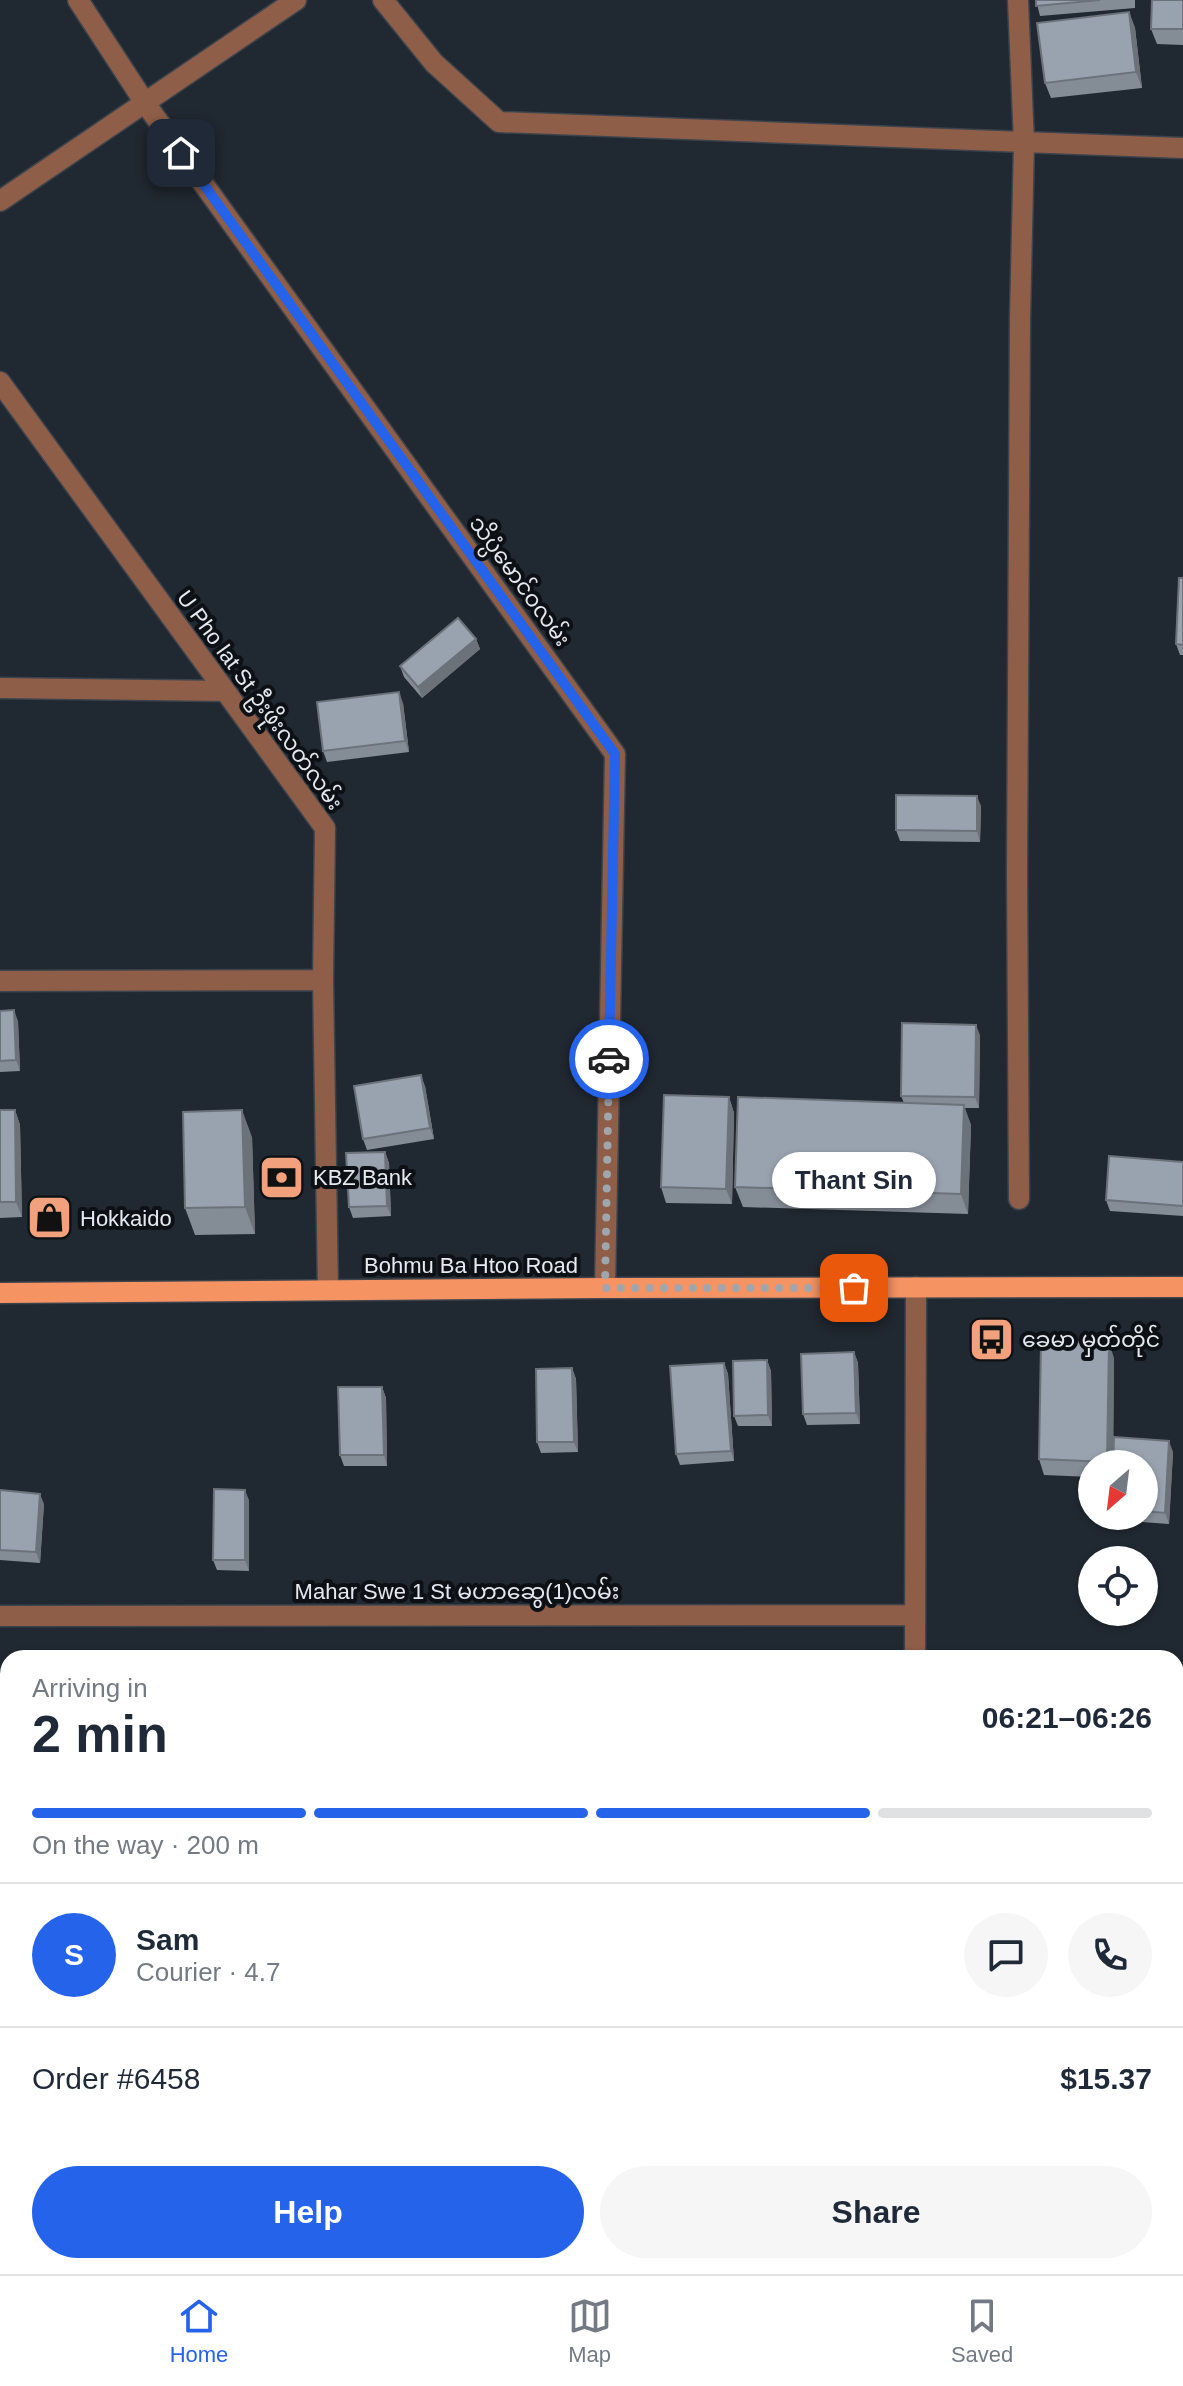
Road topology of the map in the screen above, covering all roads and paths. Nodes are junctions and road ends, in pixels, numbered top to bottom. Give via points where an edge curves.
1 (78, 0) edge
2 (296, 0) edge
3 (383, 0) edge
4 (1018, 0) edge
5 (145, 103) junction
6 (1024, 143) junction
7 (1183, 148) edge
8 (0, 201) edge
9 (0, 382) edge
10 (0, 688) edge
11 (224, 691) junction
12 (323, 980) junction
13 (0, 981) edge
14 (1019, 1199) dead end
15 (916, 1287) junction
16 (1183, 1287) edge
17 (605, 1288) junction
18 (328, 1290) junction
19 (0, 1293) edge
20 (914, 1615) junction
21 (0, 1616) edge
22 (915, 1650) edge

1 - 5 street, သိပ္ပံမောင်ဝလမ်း
2 - 5 street
3 - 6 street via 434,63 499,122
4 - 6 street
5 - 8 street
5 - 17 street, သိပ္ပံမောင်ဝလမ်း via 615,754
6 - 7 street
6 - 14 street
9 - 11 street, U Pho lat St ဦးဖိုးလတ်လမ်း
10 - 11 street
11 - 12 street, U Pho lat St ဦးဖိုးလတ်လမ်း via 325,828
12 - 13 street
12 - 18 street, U Pho lat St ဦးဖိုးလတ်လမ်း
15 - 16 main road, Bohmu Ba Htoo Road
15 - 17 main road, Bohmu Ba Htoo Road
15 - 20 street
17 - 18 main road, Bohmu Ba Htoo Road
18 - 19 main road, Bohmu Ba Htoo Road
20 - 21 street, Mahar Swe 1 St မဟာဆွေ(1)လမ်း
20 - 22 street

